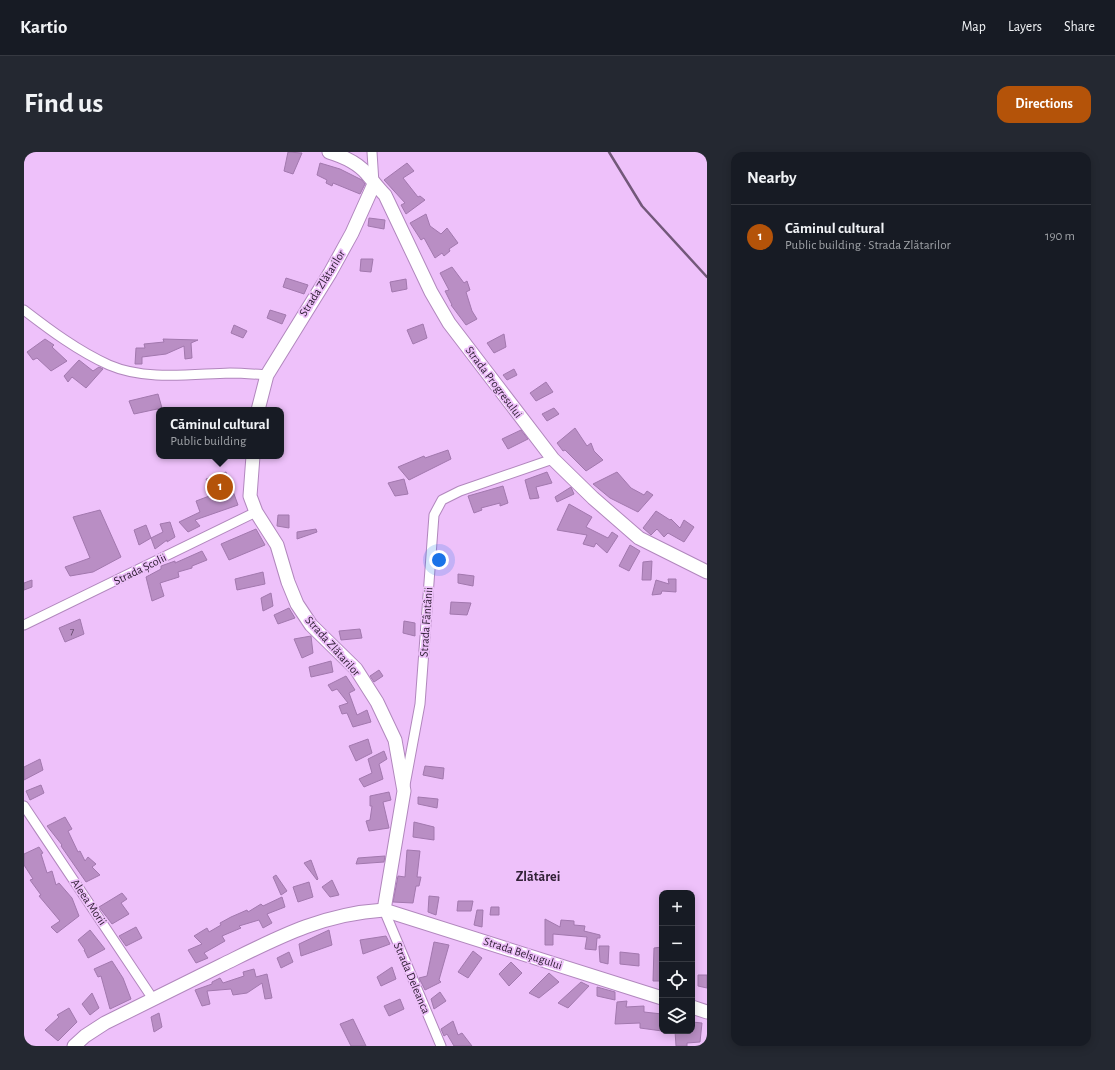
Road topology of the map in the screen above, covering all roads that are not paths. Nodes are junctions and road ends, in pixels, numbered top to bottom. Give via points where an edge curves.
1 (329, 152) edge
2 (372, 152) edge
3 (374, 184) junction
4 (24, 310) edge
5 (267, 374) junction
6 (259, 407) edge
7 (253, 459) edge
8 (553, 459) junction
9 (256, 512) junction
10 (707, 572) edge
11 (24, 625) edge
12 (404, 791) junction
13 (24, 806) edge
14 (384, 910) junction
15 (659, 997) edge
16 (153, 999) junction
17 (695, 1008) edge
18 (707, 1012) edge
19 (74, 1046) edge
20 (441, 1046) edge

1 - 3 street, Strada Progresului via 358,166
2 - 3 street, Strada Zlătarilor
3 - 5 street, Strada Zlătarilor via 330,274
3 - 8 street, Strada Progresului via 385,195 431,292 449,323
4 - 5 street via 54,334 110,365 137,372 172,376
5 - 6 street, Strada Zlătarilor
7 - 9 street, Strada Zlătarilor via 250,496
8 - 10 street, Strada Progresului via 639,538
8 - 12 street, Strada Fântânii via 460,491 442,500 434,515 420,704
9 - 11 street, Strada Școlii
9 - 12 street, Strada Zlătarilor via 277,545 297,604 311,625 356,669 377,702 395,740
12 - 14 street, Strada Zlătarilor
13 - 16 street, Aleea Morii
14 - 15 street, Strada Belșugului
14 - 16 street via 334,916 297,928
14 - 20 street, Strada Deleanca
16 - 19 street via 105,1023
17 - 18 street

